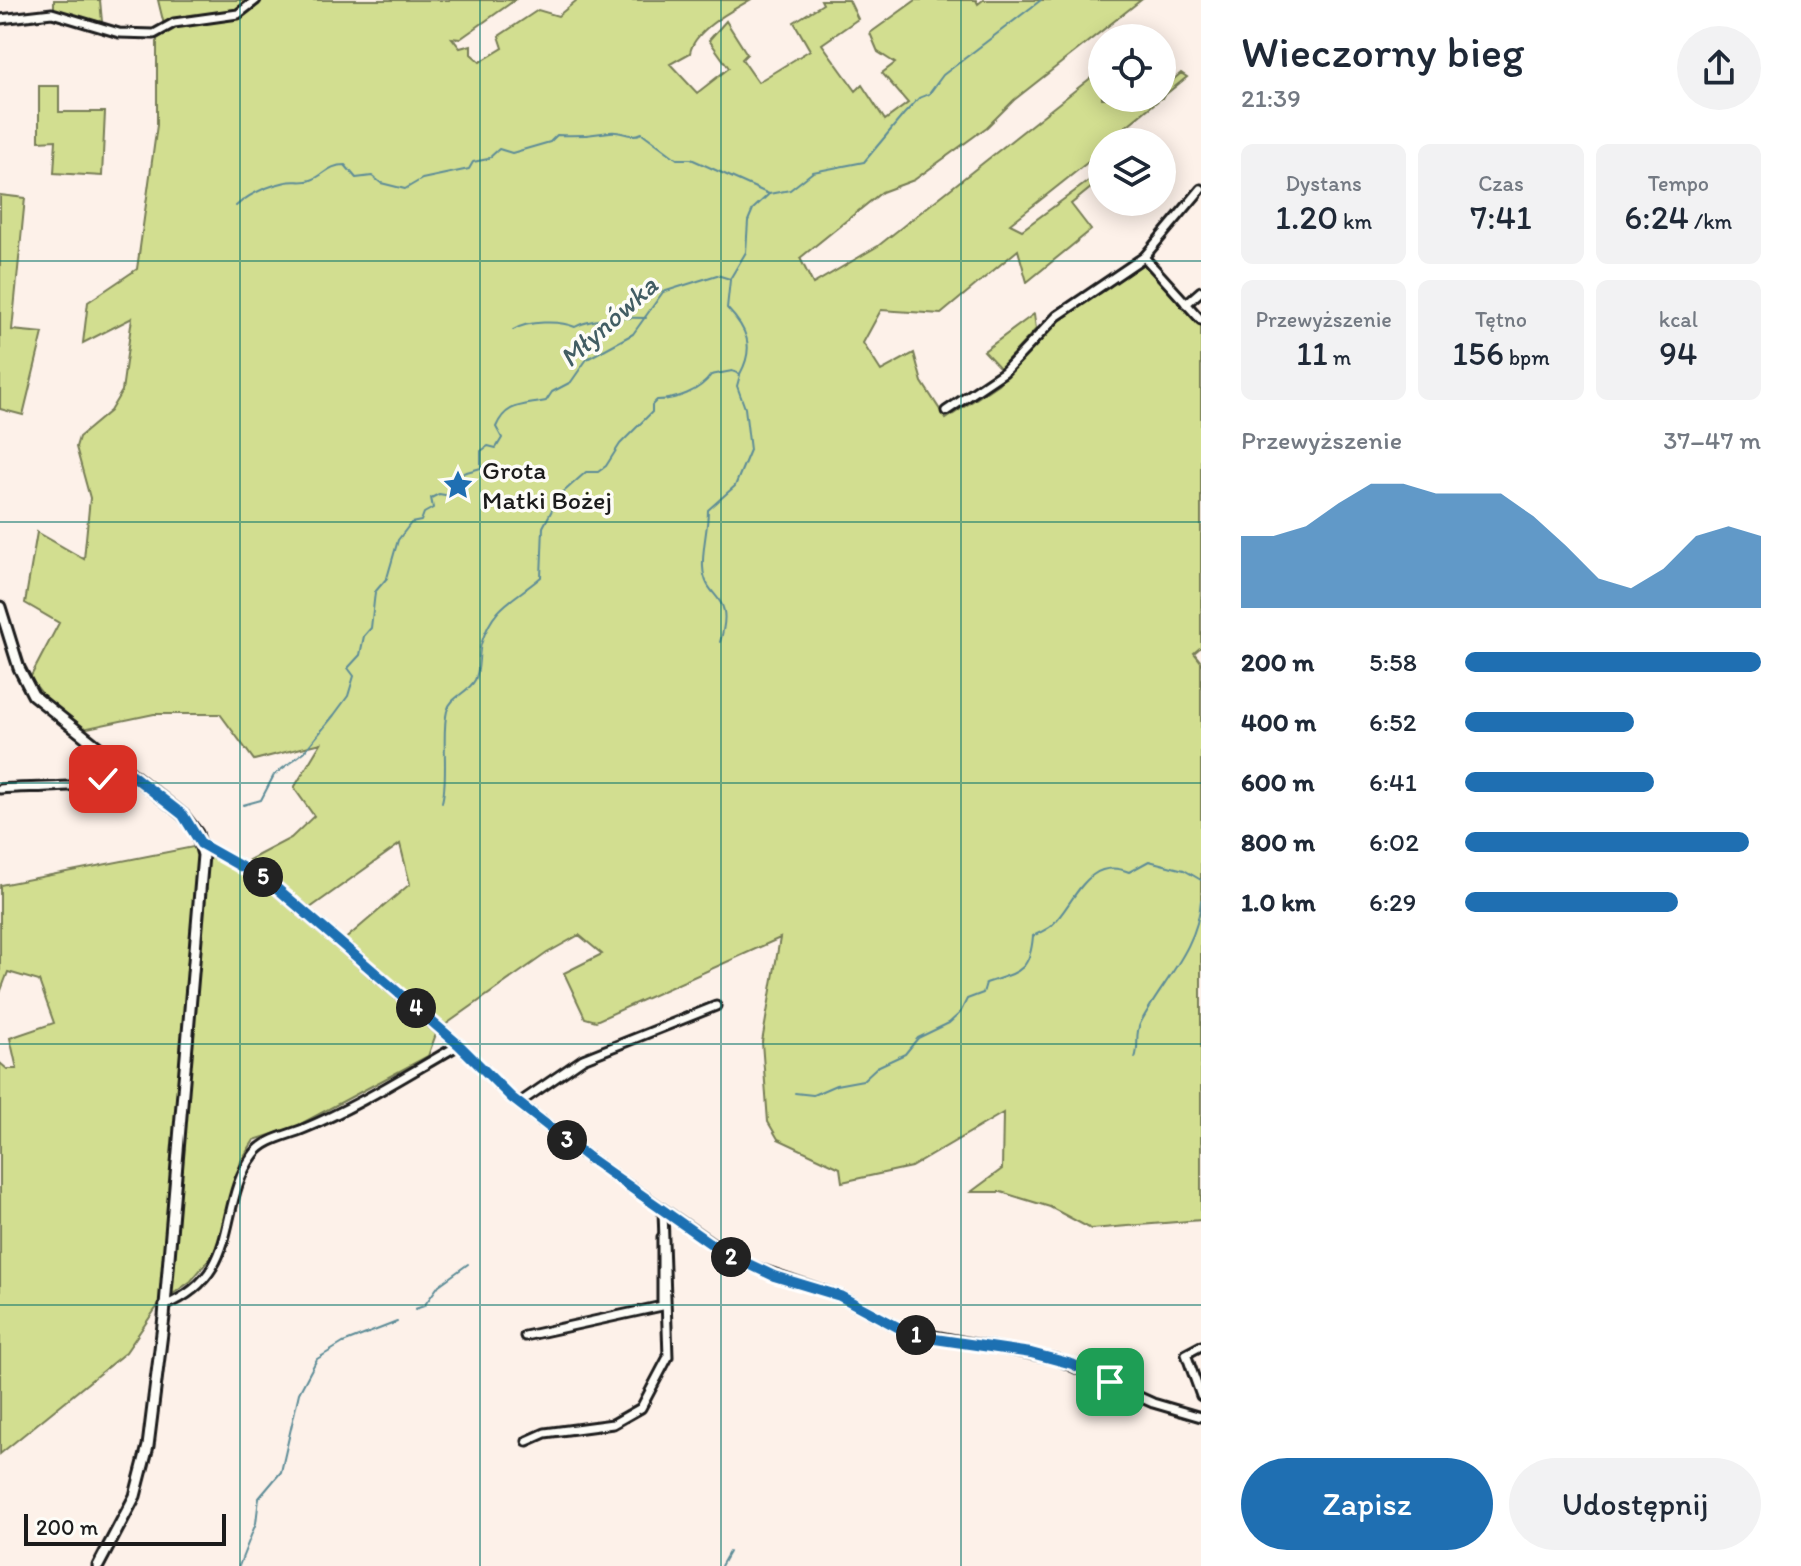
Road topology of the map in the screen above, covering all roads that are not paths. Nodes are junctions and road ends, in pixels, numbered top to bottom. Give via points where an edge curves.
1 (256, 0) edge
2 (0, 19) edge
3 (1201, 189) edge
4 (1144, 257) junction
5 (1201, 291) edge
6 (1186, 304) junction
7 (1201, 320) edge
8 (946, 411) dead end
9 (0, 607) edge
10 (128, 772) junction
11 (0, 789) edge
12 (201, 844) junction
13 (716, 1006) dead end
14 (459, 1045) junction
15 (519, 1103) junction
16 (664, 1210) junction
17 (164, 1306) junction
18 (525, 1336) dead end
19 (1201, 1346) edge
20 (1201, 1396) edge
21 (1201, 1417) edge
22 (527, 1441) dead end
23 (98, 1566) edge

1 - 2 street via 238,14 174,23 154,34 119,33 52,13
3 - 4 street
4 - 6 street
4 - 8 street via 1057,316 1004,372
5 - 6 street
6 - 7 street
9 - 10 street via 28,689
10 - 11 street via 79,783
10 - 12 street via 183,815
12 - 14 street via 272,884
12 - 17 street via 203,874
13 - 15 street via 583,1059
14 - 15 street
14 - 17 street via 323,1121 261,1146 242,1178 222,1253 195,1286
15 - 16 street
16 - 18 street via 662,1306
16 - 21 street via 740,1262 840,1296 903,1330 1056,1359 1153,1403
16 - 22 street via 668,1357 641,1408 613,1424 545,1433
17 - 23 street via 148,1446 126,1517
19 - 20 street via 1186,1354

